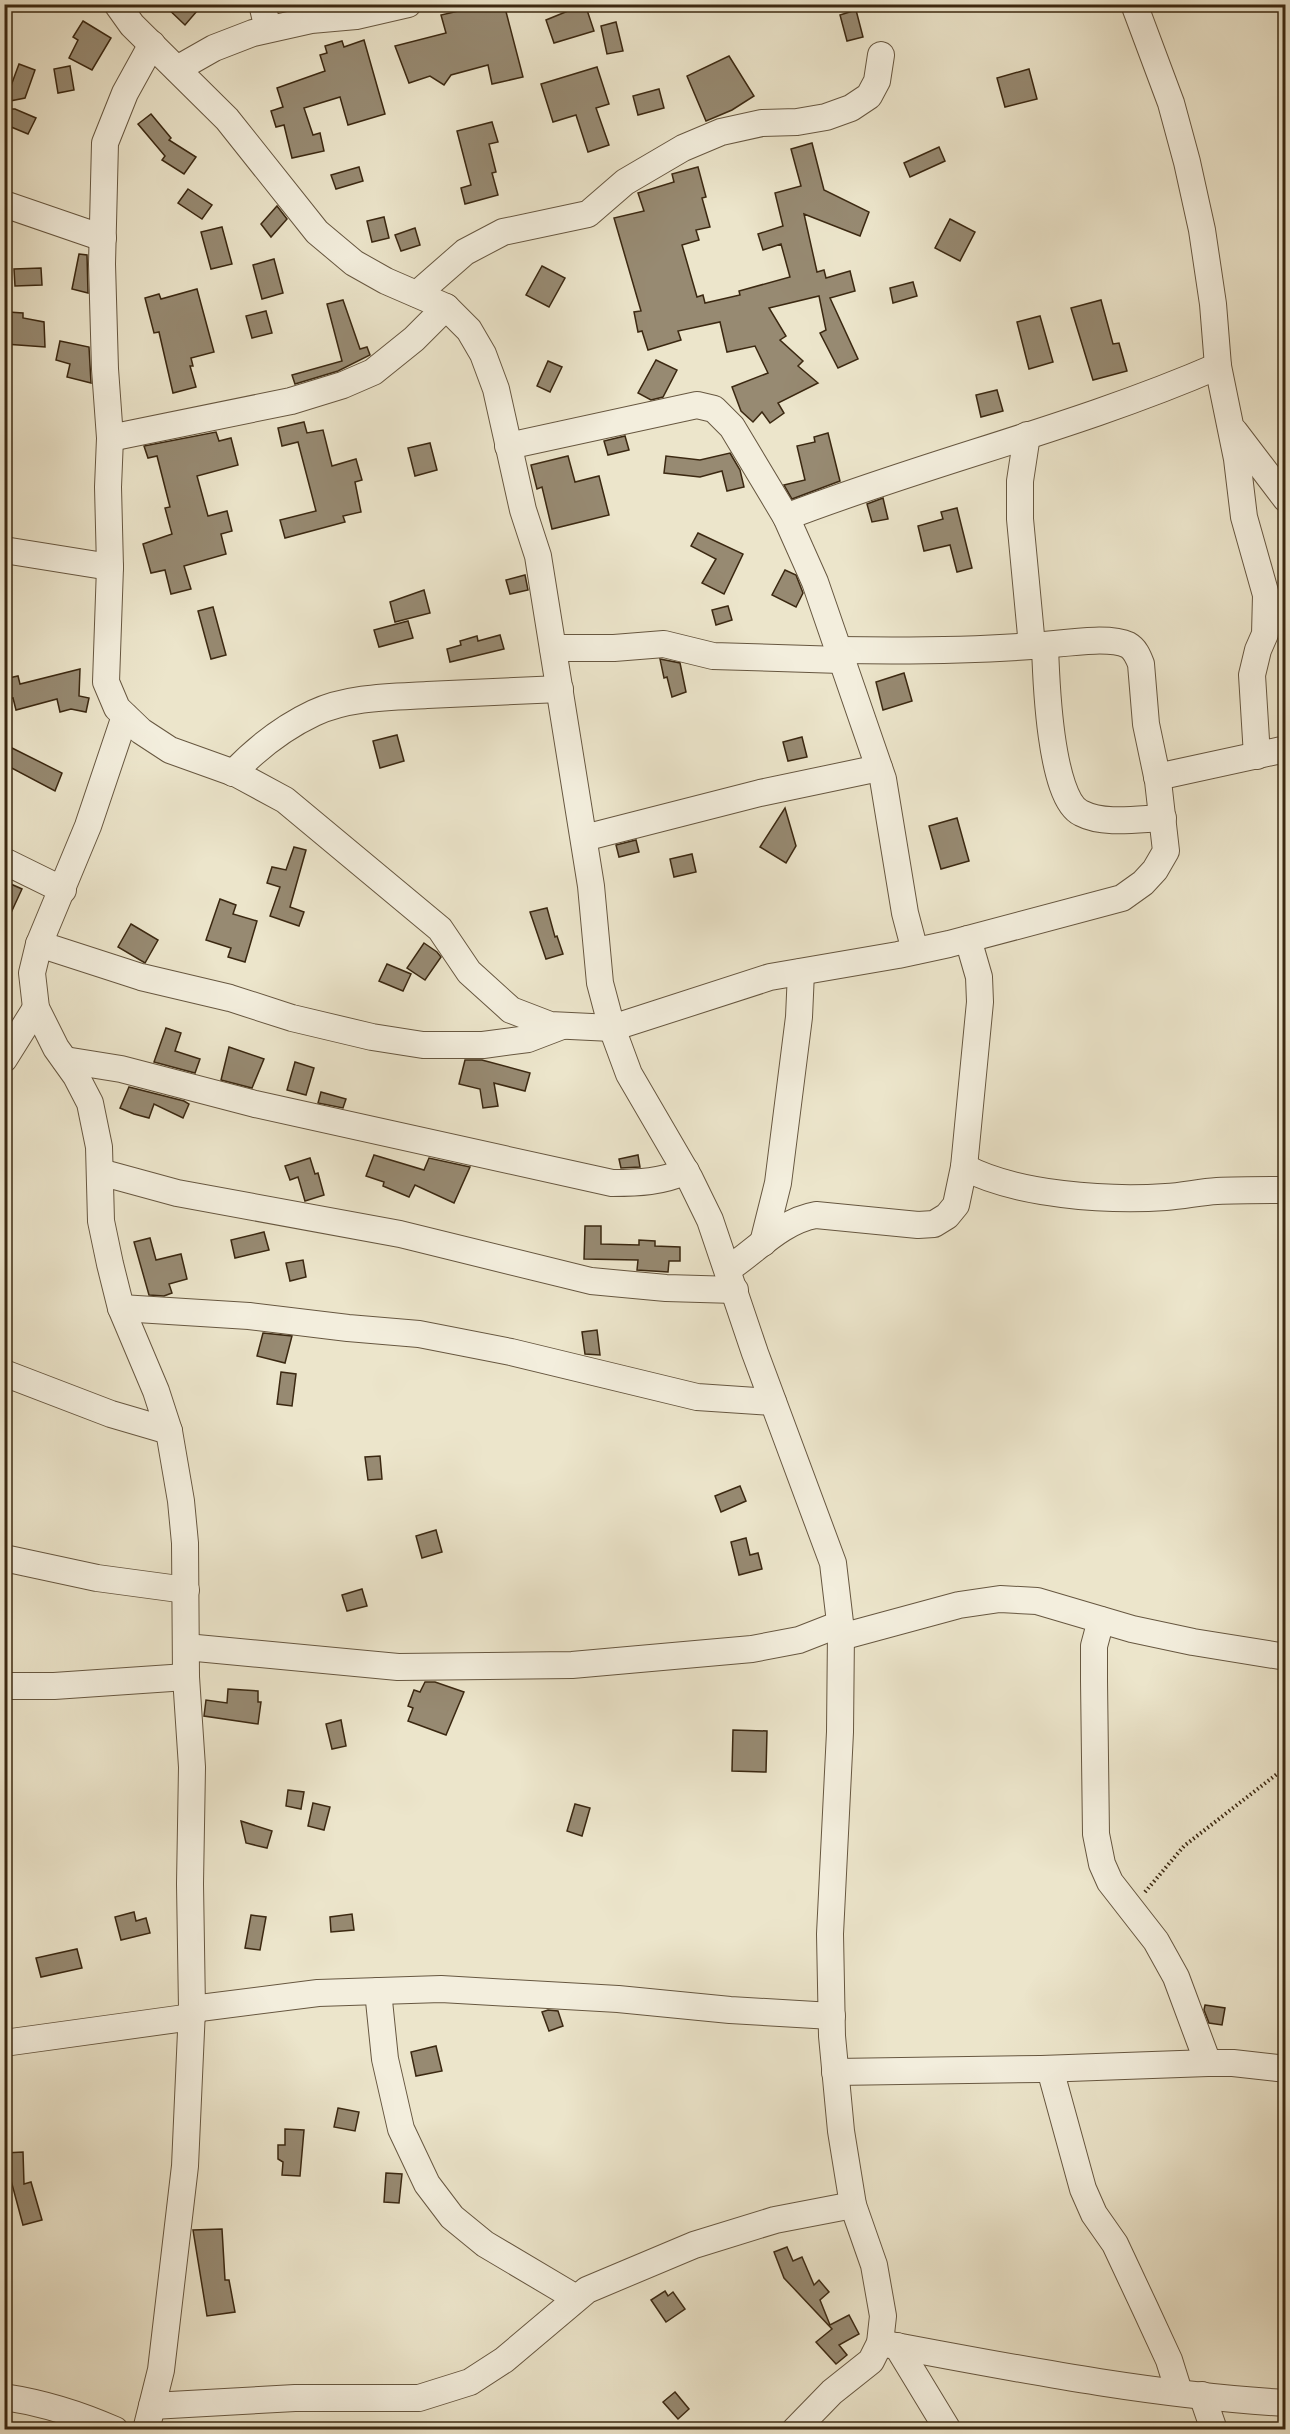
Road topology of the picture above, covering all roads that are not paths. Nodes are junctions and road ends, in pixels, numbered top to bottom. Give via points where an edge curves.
1 (117, 4) edge
2 (262, 4) edge
3 (408, 4) edge
4 (1134, 4) edge
5 (268, 29) junction
6 (152, 44) junction
7 (881, 55) dead end
8 (177, 69) junction
9 (4, 204) edge
10 (103, 238) junction
11 (417, 294) junction
12 (446, 307) junction
13 (1218, 366) junction
14 (1230, 425) junction
15 (1027, 435) junction
16 (110, 438) junction
17 (508, 446) junction
18 (1286, 499) edge
19 (786, 517) junction
20 (4, 550) edge
21 (110, 567) junction
22 (1038, 646) junction
23 (553, 648) junction
24 (839, 655) junction
25 (560, 689) junction
26 (125, 716) junction
27 (1286, 749) edge
28 (1257, 756) junction
29 (879, 768) junction
30 (233, 773) junction
31 (1157, 777) junction
32 (1163, 818) junction
33 (584, 838) junction
34 (4, 861) edge
35 (63, 890) junction
36 (969, 939) junction
37 (39, 944) junction
38 (915, 951) junction
39 (801, 972) junction
40 (36, 1008) junction
41 (562, 1026) junction
42 (612, 1028) junction
43 (4, 1059) edge
44 (65, 1060) junction
45 (964, 1167) junction
46 (686, 1171) junction
47 (100, 1172) junction
48 (1286, 1190) edge
49 (763, 1243) junction
50 (731, 1279) junction
51 (121, 1308) junction
52 (4, 1372) edge
53 (774, 1402) junction
54 (169, 1431) junction
55 (4, 1558) edge
56 (186, 1590) junction
57 (1101, 1620) junction
58 (840, 1630) junction
59 (186, 1647) junction
60 (1286, 1657) edge
61 (186, 1677) junction
62 (4, 1686) edge
63 (378, 1991) junction
64 (192, 2013) junction
65 (832, 2016) junction
66 (4, 2043) edge
67 (1208, 2063) junction
68 (1050, 2069) junction
69 (1286, 2069) edge
70 (835, 2072) junction
71 (853, 2205) junction
72 (576, 2298) junction
73 (888, 2344) junction
74 (1190, 2394) junction
75 (4, 2397) edge
76 (1286, 2403) edge
77 (149, 2418) edge
78 (115, 2430) edge
79 (795, 2430) edge
80 (948, 2430) edge
81 (1214, 2430) edge

1 - 6 street
2 - 5 street
3 - 5 street
4 - 13 street via 1171,103 1202,230
5 - 8 street via 214,48
6 - 8 street
6 - 10 street via 125,93 105,142
7 - 11 street via 877,81 869,96 851,108 826,117 762,123 721,132 683,148 625,182 588,214 503,232 465,252
8 - 11 street via 227,119 317,232 354,263
9 - 10 street
10 - 16 street
11 - 12 street
12 - 16 street via 374,372 343,386 291,401
12 - 17 street via 469,330 483,354
13 - 14 street
13 - 15 street via 1169,388
14 - 18 street
14 - 28 street via 1244,517 1266,595 1265,634 1252,675
15 - 19 street
15 - 22 street via 1020,481 1020,519
16 - 21 street
17 - 19 street via 697,405 714,409 732,427
17 - 23 street via 538,556
19 - 24 street via 815,582
20 - 21 street
21 - 26 street via 106,682 117,708
22 - 24 street
22 - 31 street via 1100,641 1128,645 1135,651 1141,664 1146,724
22 - 32 street via 1058,779 1068,801 1078,812 1092,818
23 - 24 street via 664,644 724,657
23 - 25 street
24 - 29 street
25 - 30 street via 390,697 346,703 290,725 261,745
25 - 33 street
26 - 30 street via 170,750
26 - 35 street
27 - 28 street
28 - 31 street
29 - 33 street via 760,793
29 - 38 street
30 - 41 street via 285,800 408,900 440,929 469,972 512,1010
31 - 32 street
32 - 36 street via 1166,850 1155,870 1122,898
33 - 42 street via 600,983
34 - 35 street
35 - 37 street
36 - 38 street
36 - 45 street via 979,977 980,1002
37 - 40 street via 32,973
37 - 41 street via 141,977 230,998 292,1018 423,1045 483,1045 528,1039
38 - 39 street
39 - 42 street via 770,977
39 - 49 street via 778,1183
40 - 43 street
40 - 44 street
41 - 42 street
42 - 46 street via 628,1074
44 - 46 street via 121,1069 255,1104 612,1183 668,1179
44 - 47 street via 90,1103
45 - 48 street via 984,1178 1048,1192 1103,1197
45 - 49 street via 956,1205 934,1224 816,1215 800,1218
46 - 50 street via 710,1220
47 - 50 street via 177,1193 400,1234 591,1281 666,1288
47 - 51 street via 101,1221
49 - 50 street
50 - 53 street
51 - 53 street via 249,1316 419,1334 698,1397
51 - 54 street
52 - 54 street via 111,1414
53 - 58 street via 833,1563
54 - 56 street via 181,1501
55 - 56 street via 97,1578
56 - 59 street
57 - 58 street via 1037,1600 1000,1599
57 - 60 street via 1192,1642
57 - 67 street via 1094,1646 1096,1834 1102,1864 1110,1882 1156,1941 1176,1977
58 - 59 street via 752,1649 572,1665 398,1667
58 - 65 street via 840,1732 830,1934
59 - 61 street
61 - 62 street
61 - 64 street via 192,1767
63 - 64 street via 318,1994
63 - 65 street via 441,1989
63 - 72 street via 385,2059 401,2129 428,2184 452,2217 485,2244
64 - 66 street
64 - 77 street via 185,2166 161,2370
65 - 70 street
67 - 68 street
67 - 69 street
68 - 70 street
68 - 74 street via 1094,2214 1115,2244 1169,2361
70 - 71 street
71 - 72 street via 776,2220 694,2245
71 - 73 street via 874,2265
72 - 77 street via 504,2360 470,2382 419,2398 295,2398
73 - 74 street via 995,2365
73 - 79 street
73 - 80 street
74 - 76 street
74 - 81 street
75 - 78 street via 78,2414

